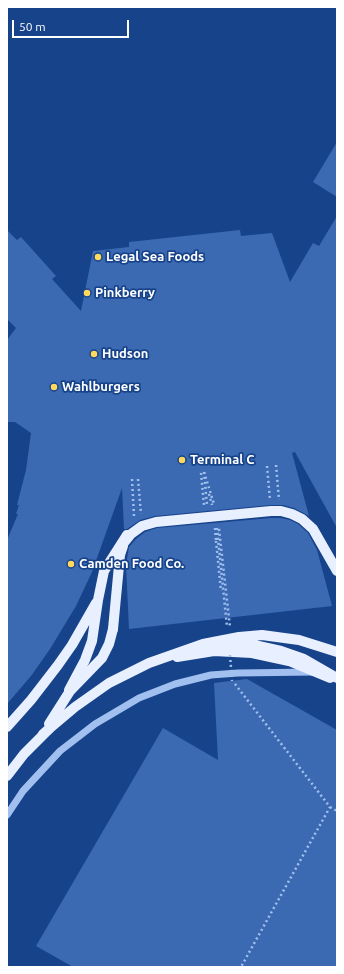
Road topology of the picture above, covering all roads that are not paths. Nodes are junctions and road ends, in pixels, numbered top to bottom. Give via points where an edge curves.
1 (138, 527) junction
2 (325, 550) junction
3 (337, 563) edge
4 (337, 572) edge
5 (98, 600) junction
6 (203, 644) junction
7 (337, 652) edge
8 (317, 672) junction
9 (337, 678) edge
10 (337, 682) edge
11 (7, 727) edge
12 (43, 735) junction
13 (7, 775) edge
14 (7, 814) edge

1 - 2 main road, bridge via 156,522 275,509 292,514 309,524
1 - 5 main road via 128,532 104,571
1 - 12 main road, bridge via 123,544 120,555 109,644 96,665 70,690
2 - 3 main road, bridge
2 - 4 main road, bridge
5 - 11 main road via 58,665
5 - 12 main road via 94,631 87,656
6 - 7 main road, bridge via 239,636 262,635 299,640
6 - 9 main road, bridge via 254,645 281,650 304,659
6 - 12 main road, bridge via 149,663 109,683 75,707
8 - 10 main road
8 - 12 main road via 280,659 246,652 214,651 172,658 137,669 107,685 70,711
8 - 14 lane via 211,675 175,684 139,698 95,724 60,751 23,791
12 - 13 main road via 23,754

